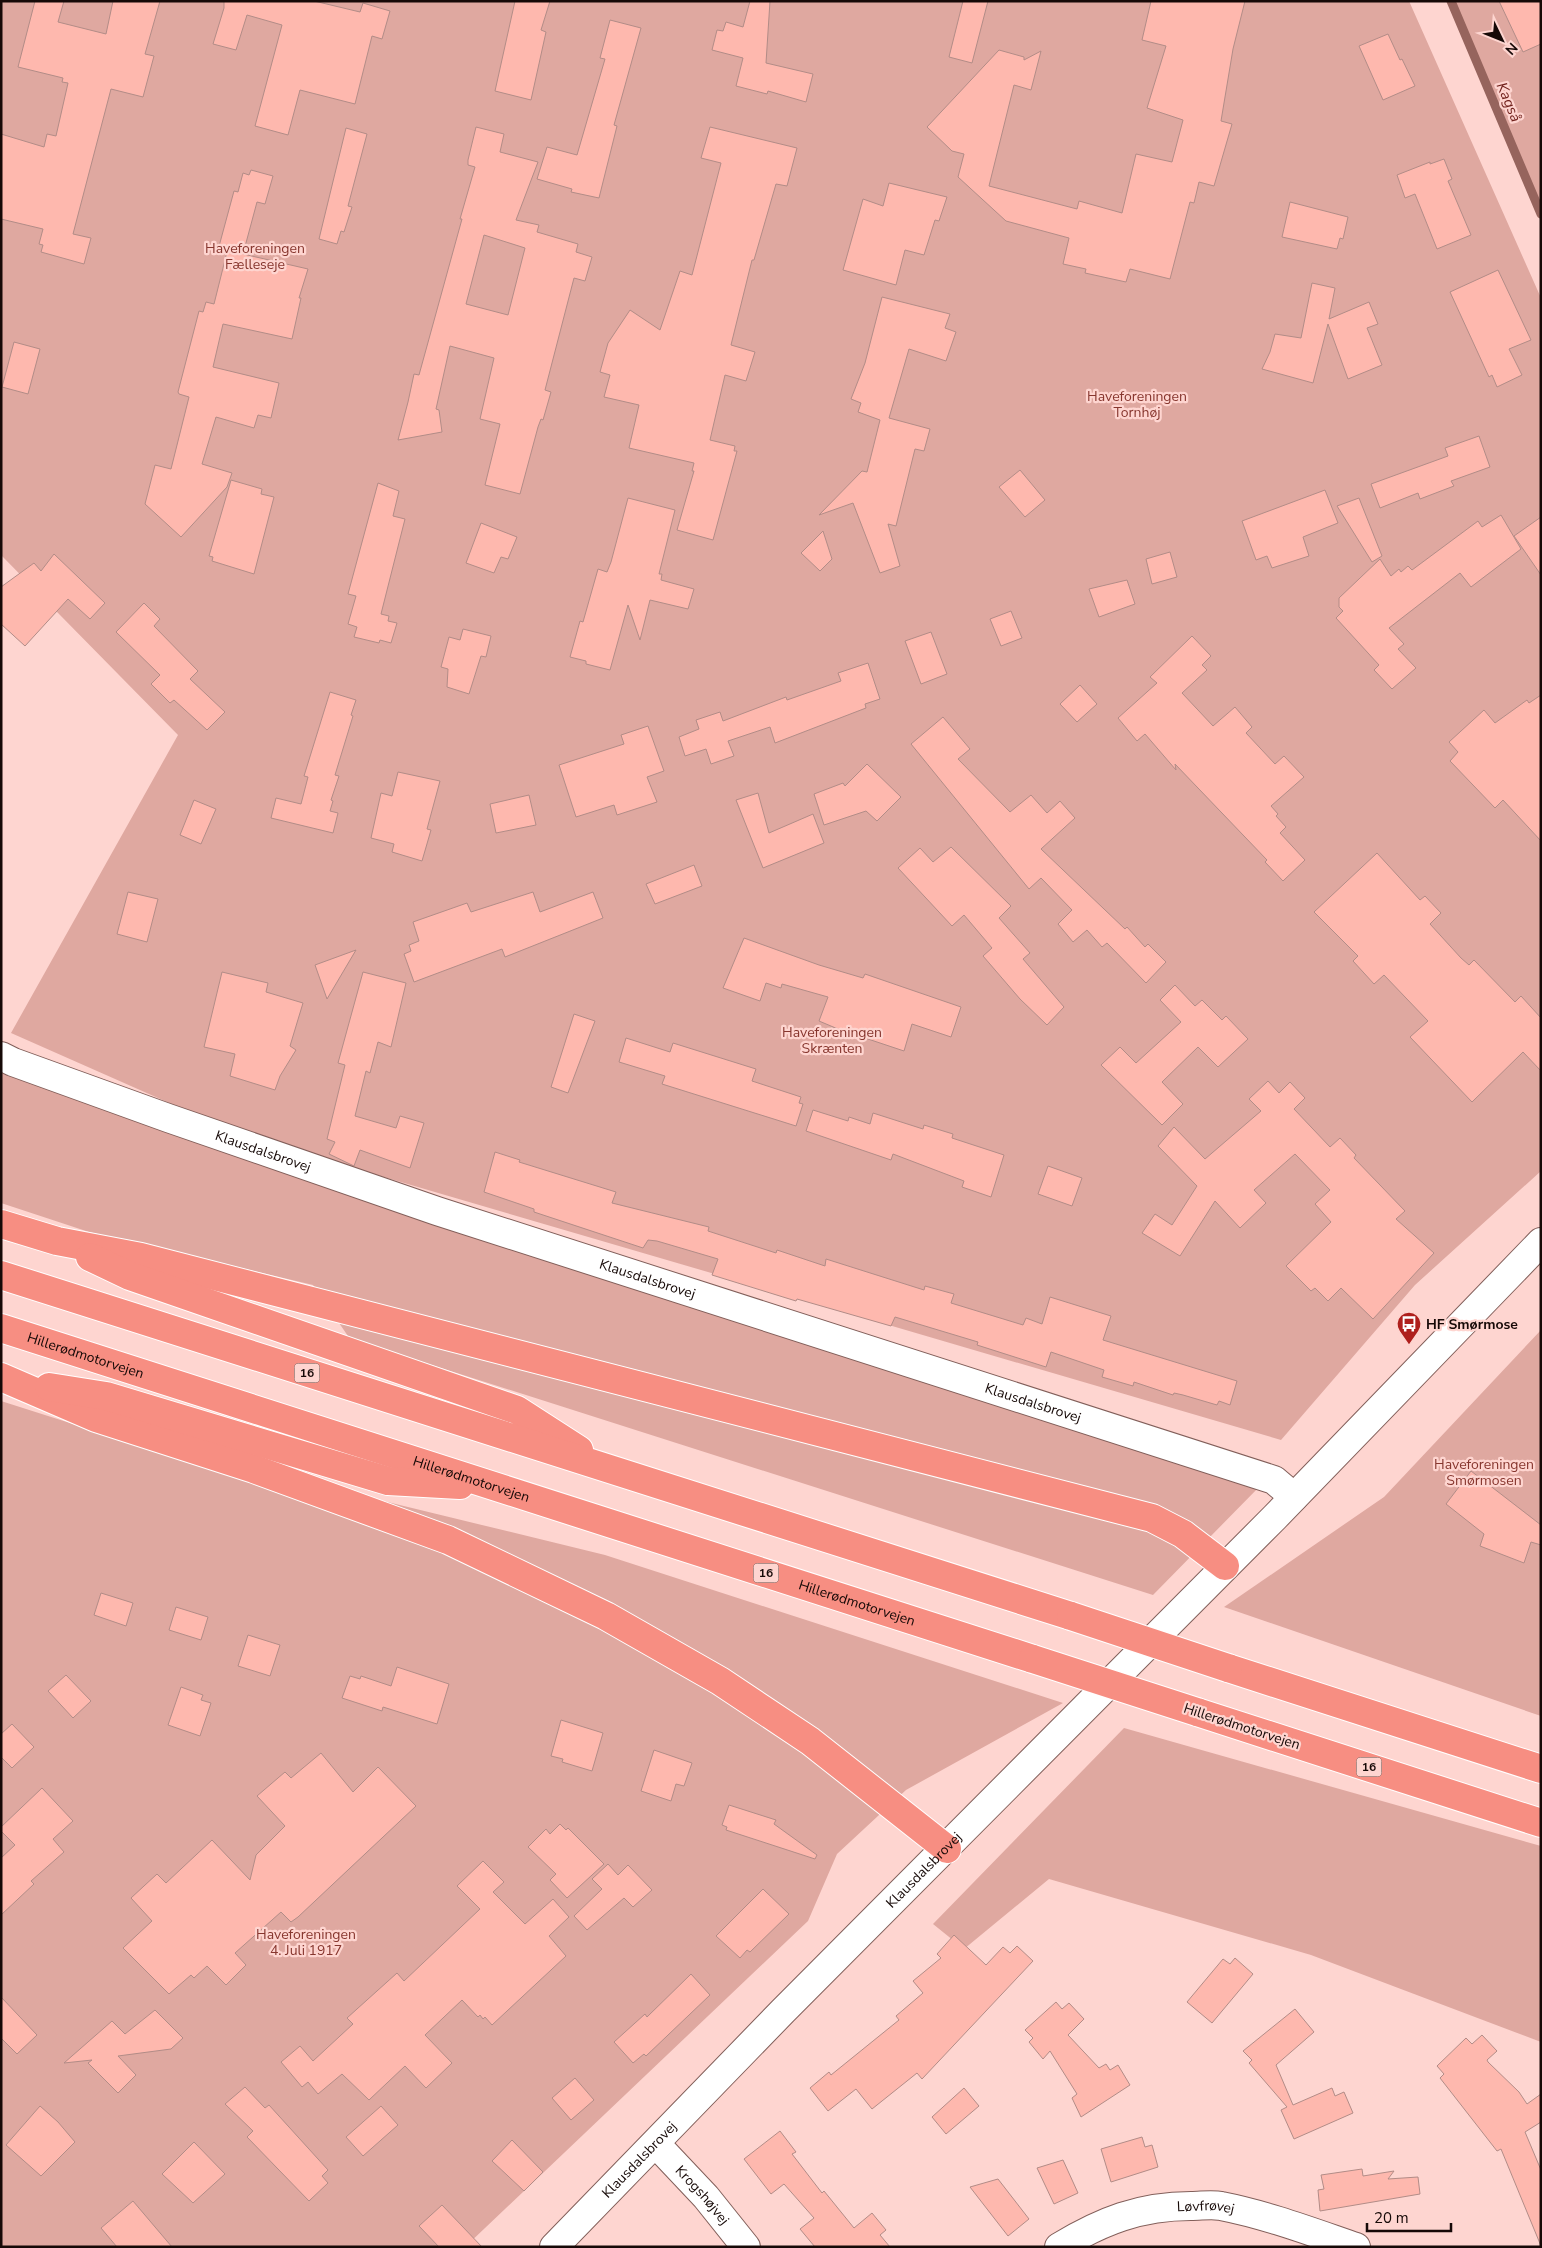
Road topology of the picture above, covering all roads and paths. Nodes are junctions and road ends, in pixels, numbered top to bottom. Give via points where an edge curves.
1 (1, 1056) edge
2 (1, 1224) edge
3 (57, 1241) junction
4 (1541, 1242) edge
5 (1, 1275) edge
6 (1, 1328) edge
7 (7, 1379) edge
8 (612, 1471) junction
9 (499, 1487) junction
10 (1294, 1497) junction
11 (1225, 1566) junction
12 (1541, 1769) edge
13 (1541, 1823) edge
14 (946, 1849) junction
15 (656, 2144) junction
16 (1302, 2238) edge
17 (554, 2247) edge
18 (746, 2247) edge
19 (1058, 2247) edge
20 (1356, 2247) edge

1 - 10 street, Klausdalsbrovej via 437,1211 1274,1480
2 - 3 highway
3 - 8 highway via 130,1276 516,1410
3 - 11 highway via 141,1257 1152,1518 1183,1534
4 - 10 street, Klausdalsbrovej
5 - 8 highway, 16
6 - 9 highway, Hillerødmotorvejen / 16
7 - 9 highway, 16 via 106,1396 388,1482
7 - 14 highway via 96,1418 254,1468 448,1540 606,1616 720,1681 810,1741
8 - 12 highway, 16, bridge
9 - 13 highway, Hillerødmotorvejen / 16, bridge
10 - 11 street, Klausdalsbrovej
11 - 14 street, Klausdalsbrovej
14 - 15 street, Klausdalsbrovej via 783,2011
15 - 17 street, Klausdalsbrovej
15 - 18 street, Krogshøjvej via 706,2197
16 - 19 street, Løvfrøvej via 1220,2205 1176,2206 1144,2209 1099,2225
16 - 20 street, Løvfrøvej

